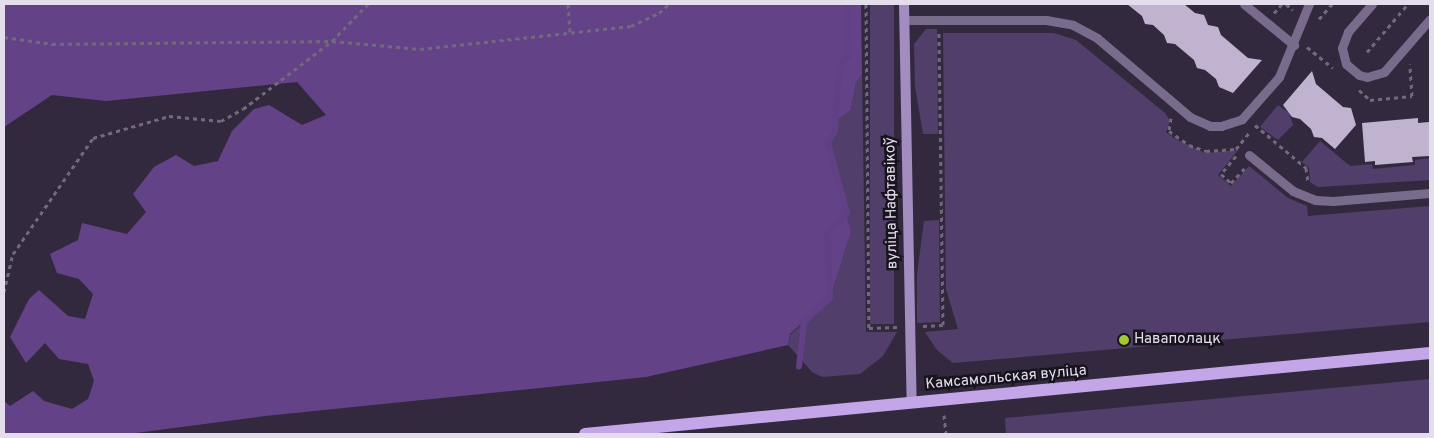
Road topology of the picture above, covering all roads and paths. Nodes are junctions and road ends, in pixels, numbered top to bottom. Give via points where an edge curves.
1 (368, 4) edge
2 (568, 4) edge
3 (669, 4) edge
4 (866, 4) edge
5 (904, 4) edge
6 (1244, 4) edge
7 (1309, 4) edge
8 (1372, 4) edge
9 (1408, 4) edge
10 (1430, 19) edge
11 (904, 20) junction
12 (939, 20) junction
13 (939, 31) junction
14 (944, 31) dead end
15 (570, 33) junction
16 (4, 37) edge
17 (332, 41) junction
18 (1294, 45) junction
19 (1367, 52) dead end
20 (1409, 68) dead end
21 (1370, 100) dead end
22 (1167, 111) dead end
23 (1255, 125) dead end
24 (1236, 149) dead end
25 (1248, 154) junction
26 (1314, 188) dead end
27 (1430, 193) edge
28 (4, 292) edge
29 (943, 325) dead end
30 (869, 328) dead end
31 (1430, 353) edge
32 (943, 401) junction
33 (912, 403) junction
34 (586, 434) edge
35 (946, 434) edge

1 - 17 path
2 - 15 path
3 - 15 path via 659,13 632,26
4 - 30 path
5 - 11 street, вуліца Нафтавікоў
6 - 18 lane
7 - 18 lane
8 - 10 lane via 1348,32 1342,48 1346,64 1359,75 1367,77 1384,72
9 - 19 path
11 - 12 lane
11 - 33 street, вуліца Нафтавікоў
12 - 13 path
12 - 18 lane via 1046,20 1082,28 1190,117 1210,126 1232,124 1250,111 1282,72
13 - 14 path
13 - 29 path
15 - 17 path via 420,49
16 - 17 path via 52,44
17 - 28 path via 243,109 222,121 169,116 93,138 13,254
20 - 21 path via 1412,96
22 - 24 path via 1172,121 1169,132 1189,145 1206,151
23 - 26 path via 1306,168 1306,179
25 - 25 path via 1221,174 1231,184
25 - 27 lane via 1293,191 1315,200
31 - 32 main road, Камсамольская вуліца
32 - 33 main road, Камсамольская вуліца
32 - 35 path
33 - 34 main road, Камсамольская вуліца

